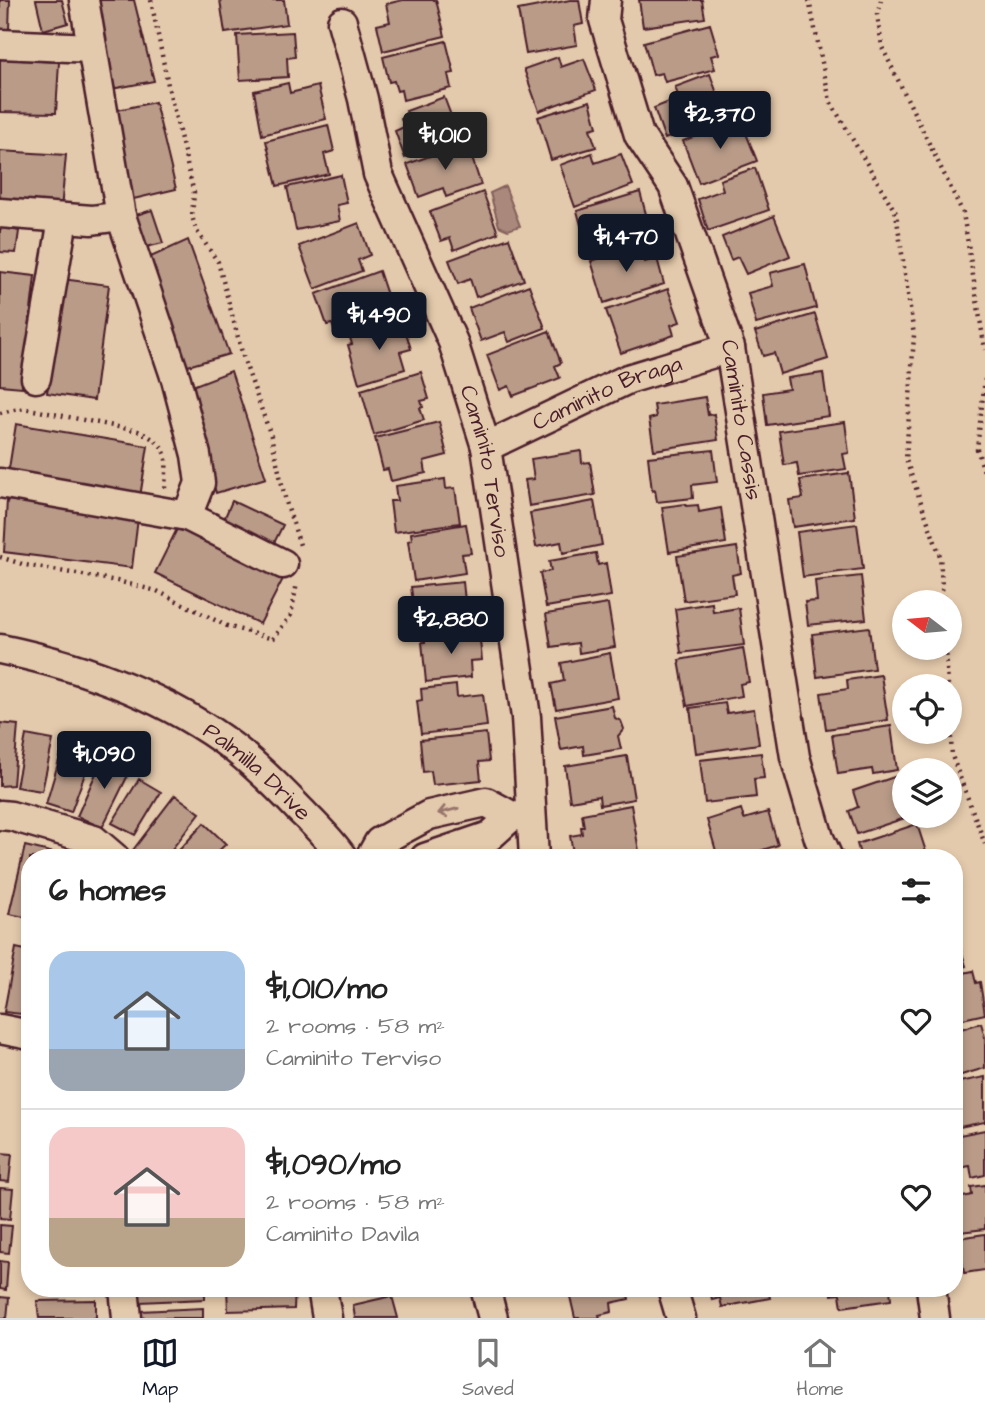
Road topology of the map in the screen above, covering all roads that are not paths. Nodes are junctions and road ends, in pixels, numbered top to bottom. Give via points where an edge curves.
1 (84, 0) edge
2 (606, 0) edge
3 (342, 22) dead end
4 (0, 44) edge
5 (92, 48) junction
6 (0, 214) edge
7 (121, 216) junction
8 (63, 219) junction
9 (730, 348) junction
10 (36, 379) dead end
11 (486, 446) junction
12 (0, 483) edge
13 (175, 513) junction
14 (293, 559) road end
15 (0, 649) edge
16 (0, 815) edge
17 (521, 817) junction
18 (403, 829) junction
19 (104, 849) edge
20 (335, 849) edge
21 (375, 849) edge
22 (411, 849) edge
23 (452, 849) edge
24 (531, 849) edge
25 (824, 849) edge
26 (0, 1030) edge
27 (21, 1034) edge
28 (125, 1297) edge
29 (324, 1297) edge
30 (487, 1297) edge
31 (675, 1297) edge
32 (932, 1297) edge
33 (127, 1318) edge
34 (327, 1318) edge
35 (493, 1318) edge
36 (681, 1318) edge
37 (935, 1318) edge

1 - 5 street
2 - 9 street, Caminito Cassis via 604,20 639,135 673,186
3 - 11 street, Caminito Terviso via 377,174 453,342
4 - 5 street
5 - 7 street
6 - 8 street
7 - 8 street
7 - 13 street via 176,379 196,455 200,483
8 - 10 street
9 - 11 street, Caminito Braga via 628,379
9 - 25 street, Caminito Cassis via 795,757
11 - 17 street, Caminito Terviso via 526,716
12 - 13 street
13 - 14 street
15 - 20 street, Palmilla Drive via 87,674 191,719 267,776
16 - 19 street via 94,840
17 -> 18 street via 486,802 429,815
17 - 23 street via 490,836
17 - 24 street, Caminito Terviso
18 - 21 street
18 - 22 street
26 - 27 street
28 - 33 street
29 - 34 street
30 - 35 street
31 - 36 street
32 - 37 street

